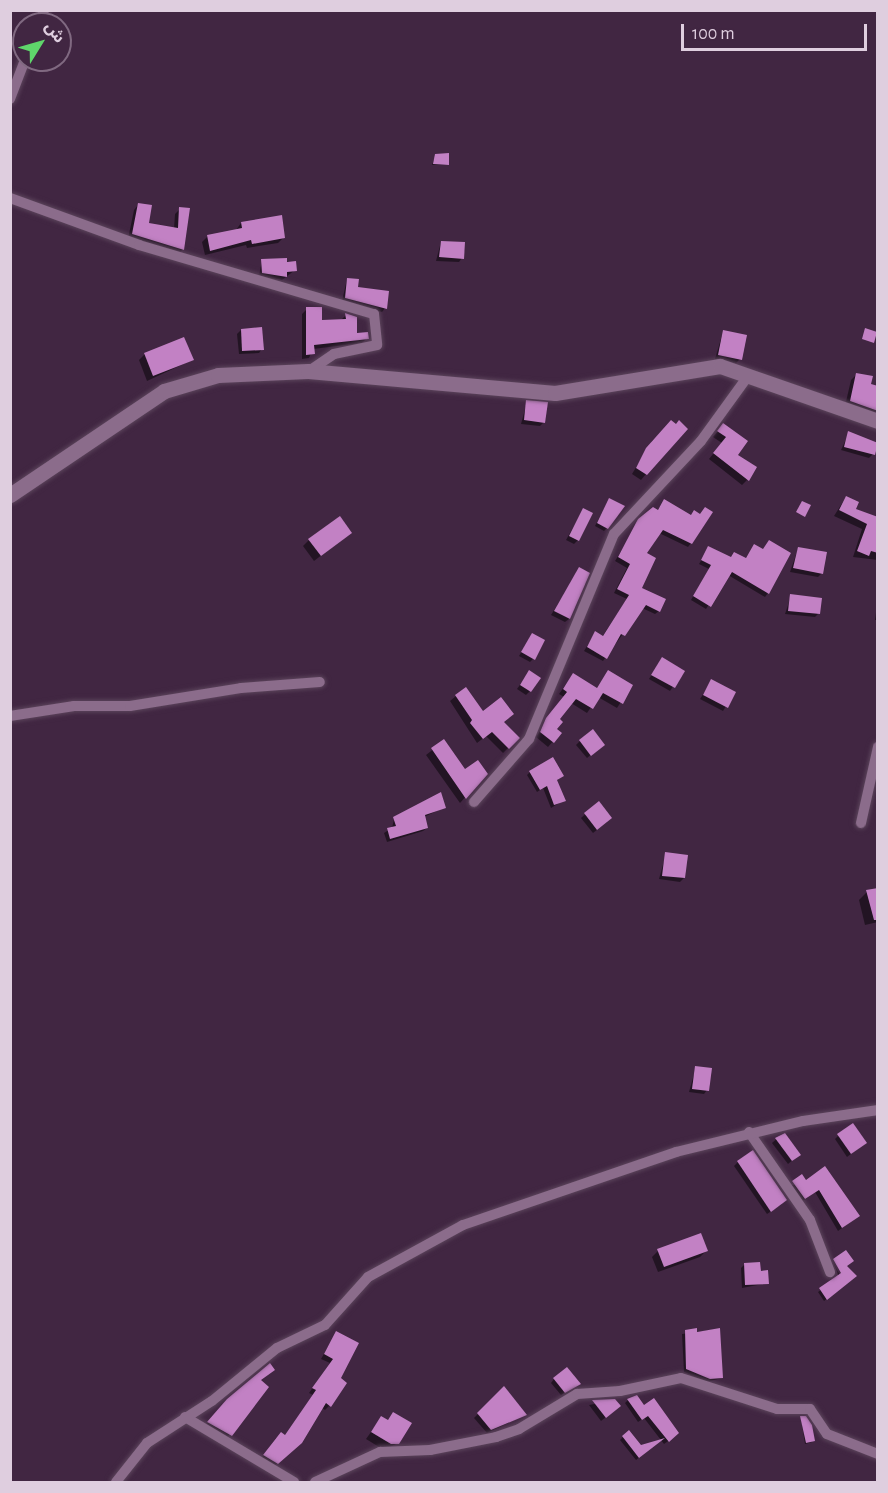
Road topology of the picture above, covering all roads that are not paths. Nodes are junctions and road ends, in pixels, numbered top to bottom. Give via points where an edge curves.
1 (20, 72) edge
2 (10, 99) edge
3 (10, 198) edge
4 (309, 371) junction
5 (748, 376) junction
6 (878, 421) edge
7 (10, 495) edge
8 (320, 682) dead end
9 (10, 716) edge
10 (878, 747) edge
11 (474, 802) dead end
12 (861, 823) dead end
13 (878, 1110) edge
14 (749, 1132) junction
15 (830, 1272) dead end
16 (185, 1417) junction
17 (878, 1454) edge
18 (116, 1482) edge
19 (294, 1482) edge
20 (315, 1482) edge

1 - 2 street
3 - 4 street via 139,246 374,314 377,345 334,354
4 - 5 street via 555,393 720,366
4 - 7 street via 218,375 164,391
5 - 6 street
5 - 11 street via 701,441 614,534 530,740
8 - 9 street
10 - 12 street
13 - 14 street
14 - 15 street via 810,1220
14 - 16 street via 640,1162 543,1200 463,1225 368,1277 325,1325 277,1348
16 - 18 street via 147,1443
16 - 19 street
17 - 20 street via 828,1434 810,1409 777,1409 681,1378 620,1391 577,1394 496,1437 430,1450 381,1452

